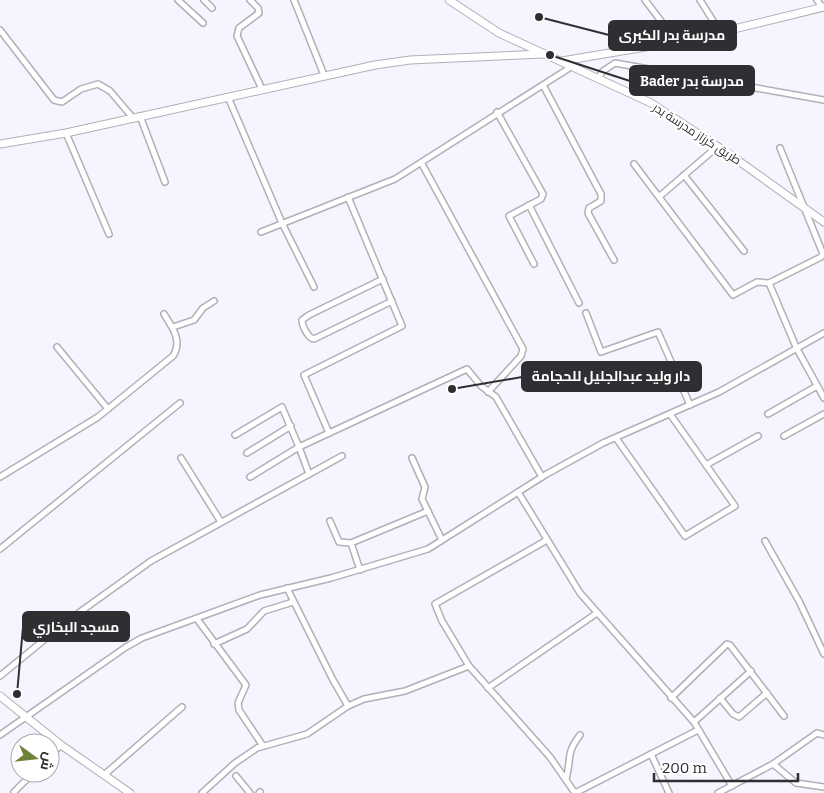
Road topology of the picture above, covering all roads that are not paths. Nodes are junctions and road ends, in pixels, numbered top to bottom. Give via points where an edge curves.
1 (178, 0) edge
2 (204, 0) edge
3 (250, 0) edge
4 (294, 0) edge
5 (449, 0) edge
6 (645, 0) edge
7 (700, 0) edge
8 (818, 0) edge
9 (823, 7) edge
10 (212, 8) dead end
11 (204, 23) dead end
12 (0, 30) edge
13 (720, 32) junction
14 (677, 42) junction
15 (543, 54) junction
16 (562, 61) junction
17 (571, 67) junction
18 (324, 75) junction
19 (598, 78) junction
20 (543, 85) junction
21 (262, 89) junction
22 (228, 97) junction
23 (824, 100) edge
24 (497, 112) junction
25 (136, 117) junction
26 (66, 133) junction
27 (1, 142) edge
28 (718, 146) junction
29 (780, 148) dead end
30 (422, 164) junction
31 (634, 164) dead end
32 (684, 175) junction
33 (165, 182) dead end
34 (660, 196) junction
35 (348, 197) junction
36 (529, 205) junction
37 (803, 207) junction
38 (824, 222) edge
39 (282, 223) junction
40 (260, 232) dead end
41 (109, 234) dead end
42 (744, 251) dead end
43 (614, 260) dead end
44 (534, 264) dead end
45 (383, 279) junction
46 (769, 283) junction
47 (314, 288) dead end
48 (214, 301) dead end
49 (392, 302) junction
50 (579, 303) dead end
51 (586, 313) dead end
52 (164, 314) dead end
53 (173, 328) junction
54 (824, 333) edge
55 (796, 347) junction
56 (58, 348) dead end
57 (817, 386) junction
58 (488, 392) junction
59 (824, 398) edge
60 (180, 403) dead end
61 (690, 405) junction
62 (108, 409) junction
63 (670, 414) junction
64 (768, 414) dead end
65 (824, 414) edge
66 (291, 426) junction
67 (329, 433) junction
68 (235, 435) dead end
69 (758, 436) dead end
70 (784, 436) dead end
71 (616, 438) junction
72 (299, 447) junction
73 (247, 454) dead end
74 (342, 456) dead end
75 (181, 458) dead end
76 (412, 458) dead end
77 (706, 465) junction
78 (309, 474) junction
79 (0, 477) edge
80 (250, 477) dead end
81 (542, 477) junction
82 (518, 492) junction
83 (428, 511) junction
84 (330, 521) dead end
85 (220, 522) junction
86 (442, 540) junction
87 (547, 540) junction
88 (765, 541) dead end
89 (351, 543) junction
90 (0, 550) edge
91 (360, 570) junction
92 (287, 588) junction
93 (293, 602) junction
94 (597, 613) junction
95 (197, 619) junction
96 (214, 644) junction
97 (824, 654) edge
98 (469, 666) junction
99 (751, 671) junction
100 (0, 676) edge
101 (488, 688) junction
102 (767, 693) junction
103 (0, 696) edge
104 (671, 698) junction
105 (720, 698) junction
106 (348, 706) junction
107 (182, 707) dead end
108 (784, 716) dead end
109 (25, 717) junction
110 (694, 722) junction
111 (698, 730) junction
112 (822, 734) edge
113 (580, 735) dead end
114 (0, 736) edge
115 (61, 745) joint
116 (262, 746) junction
117 (652, 754) junction
118 (773, 764) junction
119 (104, 775) junction
120 (236, 776) dead end
121 (566, 779) junction
122 (23, 783) edge
123 (732, 786) junction
124 (824, 787) edge
125 (14, 792) dead end
126 (130, 793) edge
127 (202, 793) edge
128 (250, 793) edge
129 (575, 793) edge
130 (669, 793) edge
131 (718, 793) edge

1 - 11 street
2 - 10 street
3 - 21 street via 259,13 239,28 237,36
4 - 18 street
5 - 15 street, طريق كرزاز مدرسة بدر via 499,33
6 - 14 street
7 - 13 street
8 - 9 street
9 - 13 street
12 - 25 street via 54,100 62,102 81,89 98,84 110,91
13 - 14 street
14 - 16 street
15 - 16 street, طريق كرزاز مدرسة بدر
15 - 18 street via 410,60
16 - 17 street, طريق كرزاز مدرسة بدر
17 - 19 street, طريق كرزاز مدرسة بدر
17 - 20 street
18 - 21 street
19 - 23 street via 603,70 615,63
19 - 28 street, طريق كرزاز مدرسة بدر via 651,102
20 - 24 street
20 - 43 street via 601,194 600,201 589,208 588,213
21 - 22 street
22 - 25 street
22 - 39 street
24 - 30 street
24 - 36 street via 543,194 541,199
25 - 26 street
25 - 33 street
26 - 27 street
26 - 41 street
28 - 32 street
28 - 37 street, طريق كرزاز مدرسة بدر
29 - 37 street
30 - 35 street via 395,180
30 - 58 street via 523,349 521,356
31 - 34 street
32 - 34 street
32 - 42 street
34 - 46 street via 733,295 758,282
35 - 39 street
35 - 45 street
36 - 44 street via 509,216
36 - 50 street
37 - 38 street, طريق كرزاز مدرسة بدر
37 - 46 street via 823,254
39 - 40 street
39 - 47 street
45 - 49 street
45 - 49 street via 309,315 302,324 314,339
46 - 55 street
48 - 53 street via 203,308 194,320
49 - 67 street via 402,324 400,328 304,375
51 - 61 street via 601,352 658,332
52 - 53 street
53 - 62 street via 178,342 173,356
54 - 55 street
55 - 57 street
55 - 61 street via 719,392
56 - 62 street
57 - 59 street
57 - 64 street
58 - 67 street via 470,371 463,369
58 - 81 street via 496,397
60 - 90 street
61 - 63 street
62 - 79 street
63 - 71 street
63 - 77 street
65 - 70 street
66 - 68 street via 280,407
66 - 72 street
66 - 73 street
67 - 72 street
69 - 77 street
71 - 77 street via 684,536 735,506
71 - 81 street
72 - 78 street
72 - 80 street
74 - 78 street
75 - 85 street
76 - 83 street via 424,485 422,499
78 - 85 street
81 - 82 street
82 - 86 street
82 - 87 street
83 - 86 street
83 - 89 street
84 - 89 street via 339,542
85 - 100 street via 151,561 66,622
86 - 91 street via 428,549
87 - 94 street via 569,578
87 - 98 street via 437,601 438,615
88 - 97 street
89 - 91 street
91 - 92 street
92 - 93 street
92 - 95 street
93 - 96 street via 264,611 247,630
93 - 106 street
94 - 101 street
94 - 104 street
95 - 96 street
95 - 109 street via 153,633 126,647
96 - 116 street via 246,685 238,703 239,710
98 - 101 street
98 - 106 street via 404,691 371,697
99 - 102 street
99 - 104 street via 727,644
99 - 105 street
101 - 121 street
102 - 105 street via 739,717
102 - 108 street
103 - 109 street
104 - 110 street
105 - 110 street
106 - 116 street via 307,734
107 - 119 street
109 - 114 street
109 - 115 street
110 - 111 street
111 - 117 street
111 - 123 street
112 - 118 street
113 - 121 street via 570,747
115 - 119 street
116 - 127 street via 235,762
117 - 129 street via 630,762
117 - 130 street
118 - 123 street
118 - 124 street via 796,783
119 - 126 street
120 - 128 street
121 - 129 street
122 - 125 street
123 - 131 street

